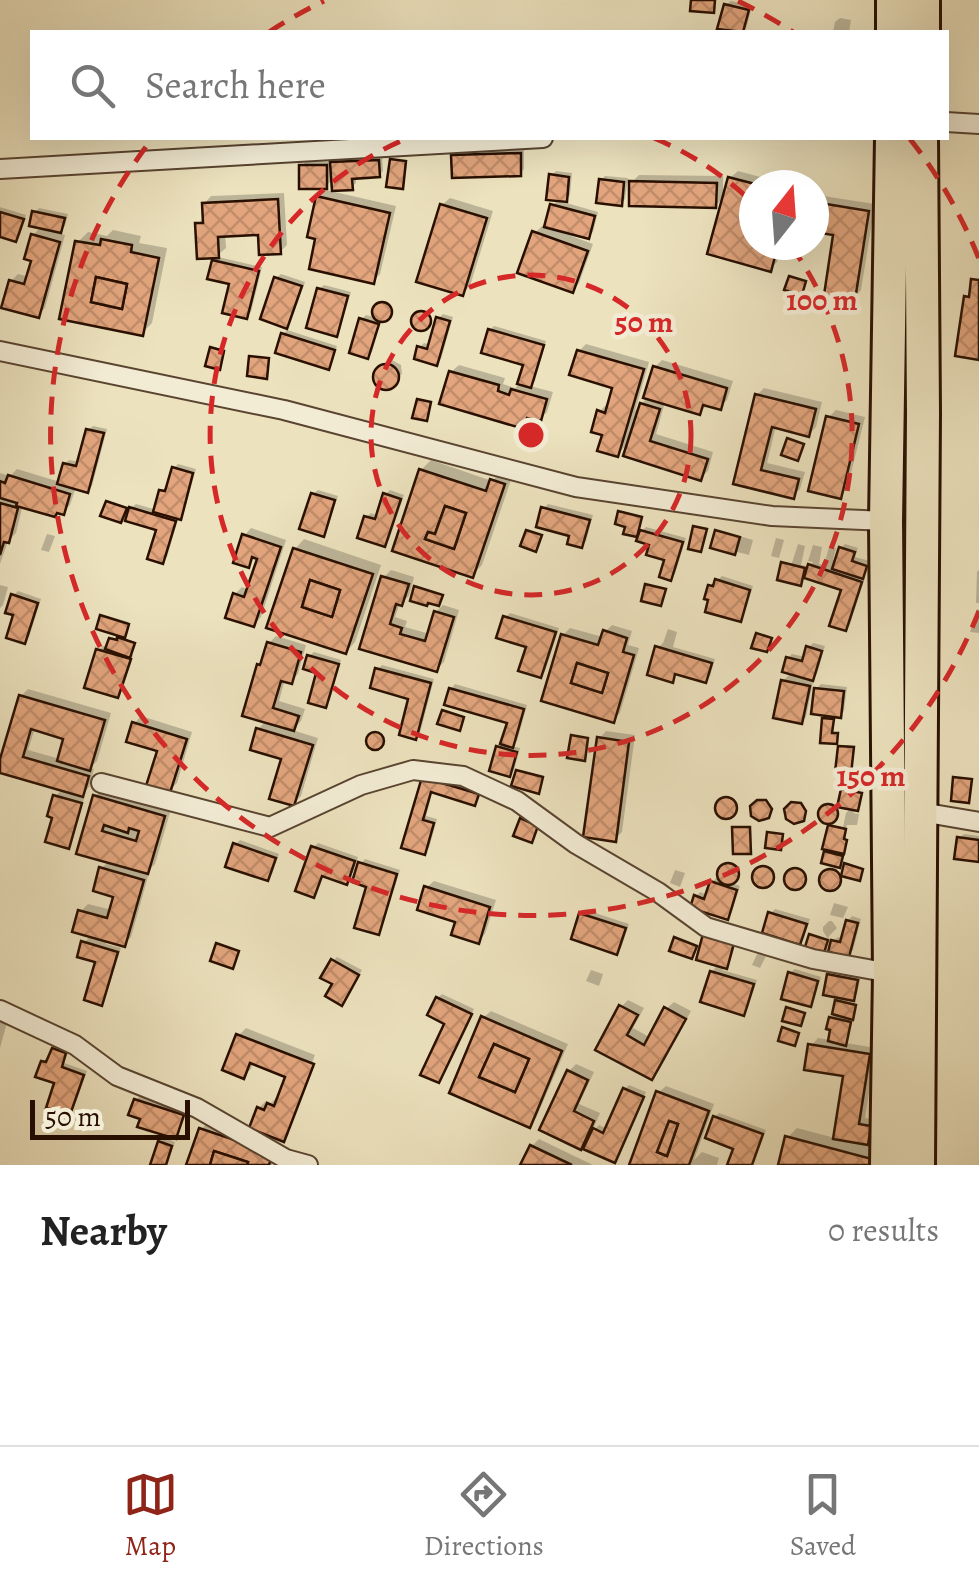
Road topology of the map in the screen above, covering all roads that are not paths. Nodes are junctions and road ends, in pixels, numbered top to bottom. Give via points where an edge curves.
1 (893, 0) edge
2 (924, 0) edge
3 (893, 30) edge
4 (923, 30) edge
5 (949, 122) edge
6 (979, 124) edge
7 (507, 140) edge
8 (892, 140) edge
9 (921, 140) edge
10 (0, 169) edge
11 (0, 351) edge
12 (886, 521) junction
13 (101, 784) dead end
14 (921, 812) junction
15 (979, 822) edge
16 (890, 973) junction
17 (0, 1010) edge
18 (308, 1165) edge
19 (887, 1165) edge
20 (918, 1165) edge

1 - 3 highway
2 - 4 highway
5 - 6 street
7 - 10 street
8 - 12 highway
9 - 14 highway
11 - 12 street via 284,410 576,487 772,516
12 - 16 highway
13 - 16 street via 270,828 361,785 413,770 463,776 517,801 706,927
14 - 15 street
14 - 20 highway
16 - 19 highway
17 - 18 street via 76,1044 117,1076

